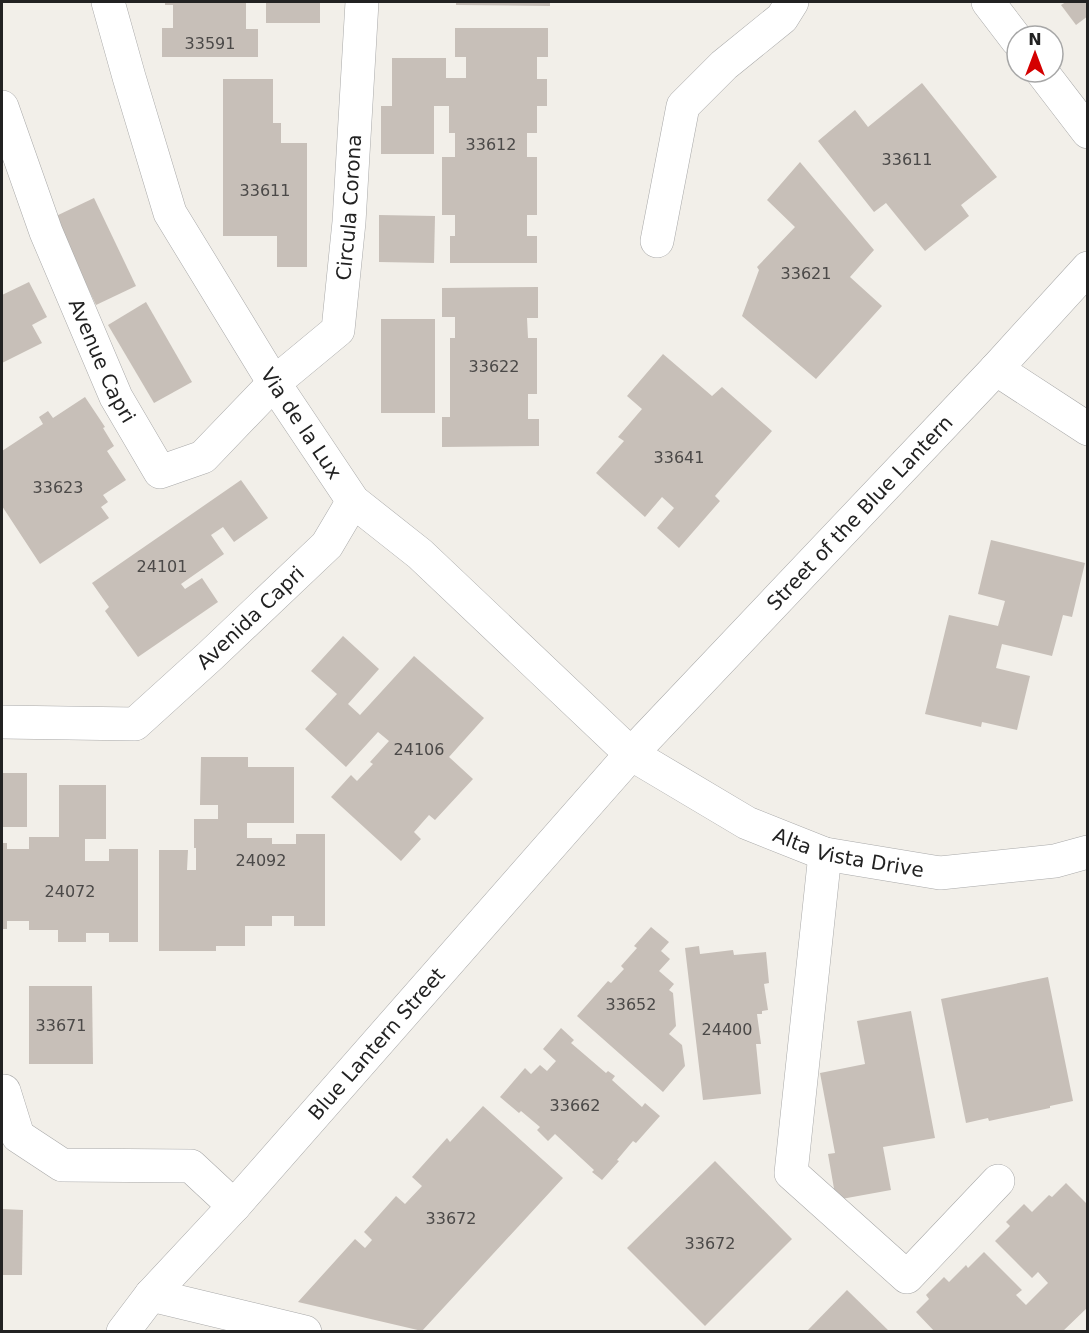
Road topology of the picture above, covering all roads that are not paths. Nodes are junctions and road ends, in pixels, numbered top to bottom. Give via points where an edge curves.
1 (108, 2) edge
2 (362, 2) edge
3 (792, 2) edge
4 (988, 2) edge
5 (1005, 24) edge
6 (1059, 84) edge
7 (1077, 97) edge
8 (2, 106) edge
9 (1088, 132) edge
10 (657, 241) dead end
11 (1088, 268) edge
12 (996, 369) junction
13 (274, 383) junction
14 (1088, 429) edge
15 (353, 501) junction
16 (2, 722) edge
17 (631, 754) junction
18 (1088, 852) edge
19 (825, 854) junction
20 (2, 1091) edge
21 (998, 1181) dead end
22 (234, 1206) junction
23 (151, 1294) junction
24 (123, 1332) edge
25 (305, 1332) edge

1 - 13 street, Via de la Lux via 170,213
2 - 13 street, Circula Corona via 349,222 338,330
3 - 10 street via 782,18 724,65 683,106
4 - 5 street
6 - 7 street
7 - 9 street
8 - 13 street, Avenue Capri via 46,232 116,397 160,472 203,457
11 - 12 street, Street of the Blue Lantern
12 - 14 street
12 - 17 street, Street of the Blue Lantern
13 - 15 street, Via de la Lux
15 - 16 street, Avenida Capri via 327,545 135,724
15 - 17 street, Via de la Lux via 420,554
17 - 19 street, Alta Vista Drive via 747,823
17 - 22 street, Blue Lantern Street
18 - 19 street, Alta Vista Drive via 1055,861 940,873
19 - 21 street via 791,1173 907,1277
20 - 22 street via 18,1136 62,1166 191,1166
22 - 23 street, Blue Lantern Street
23 - 24 street, Blue Lantern Street
23 - 25 street

